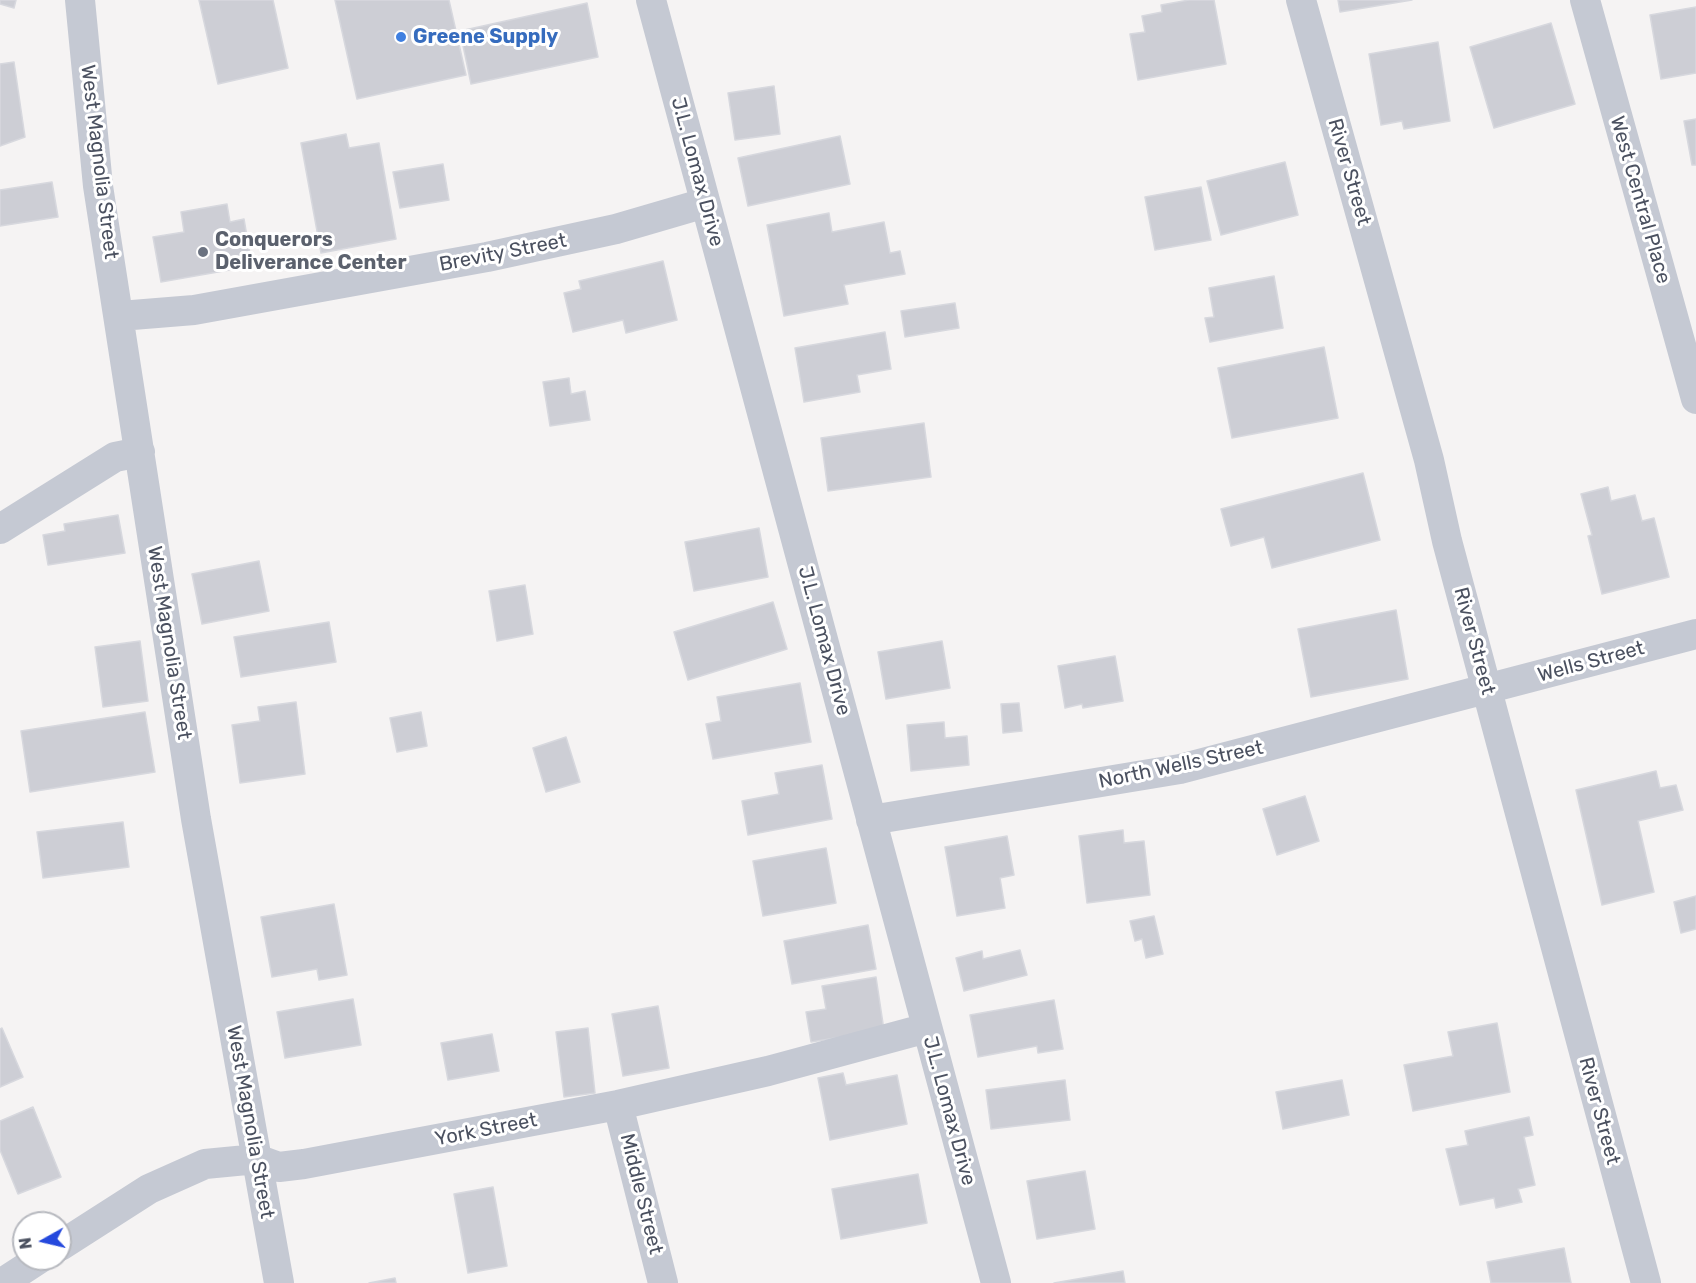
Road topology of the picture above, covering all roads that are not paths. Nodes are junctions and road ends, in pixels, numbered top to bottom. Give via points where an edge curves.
1 (80, 0) edge
2 (651, 0) edge
3 (1302, 0) edge
4 (1584, 0) edge
5 (705, 203) junction
6 (120, 316) junction
7 (1696, 399) edge
8 (140, 452) junction
9 (0, 529) edge
10 (1696, 634) edge
11 (1486, 689) junction
12 (871, 820) junction
13 (927, 1028) junction
14 (618, 1106) junction
15 (256, 1159) junction
16 (72, 1238) edge
17 (20, 1271) edge
18 (2, 1283) edge
19 (279, 1283) edge
20 (663, 1283) edge
21 (996, 1283) edge
22 (1646, 1283) edge

1 - 6 street, West Magnolia Street via 98,186
2 - 5 street, J.L. Lomax Drive
3 - 11 street, River Street via 1429,460
4 - 7 street, West Central Place
5 - 6 street, Brevity Street via 616,229 487,257 194,310
5 - 12 street, J.L. Lomax Drive
6 - 8 street, West Magnolia Street
8 - 9 street via 115,457
8 - 15 street, West Magnolia Street via 196,819
10 - 11 street, Wells Street
11 - 12 street, North Wells Street via 1180,770
11 - 22 street, River Street
12 - 13 street, J.L. Lomax Drive
13 - 14 street, York Street
13 - 21 street, J.L. Lomax Drive
14 - 15 street, York Street via 304,1164 279,1167
14 - 20 street, Middle Street
15 - 16 street, York Street via 205,1164 149,1190
15 - 19 street, West Magnolia Street
17 - 18 street

